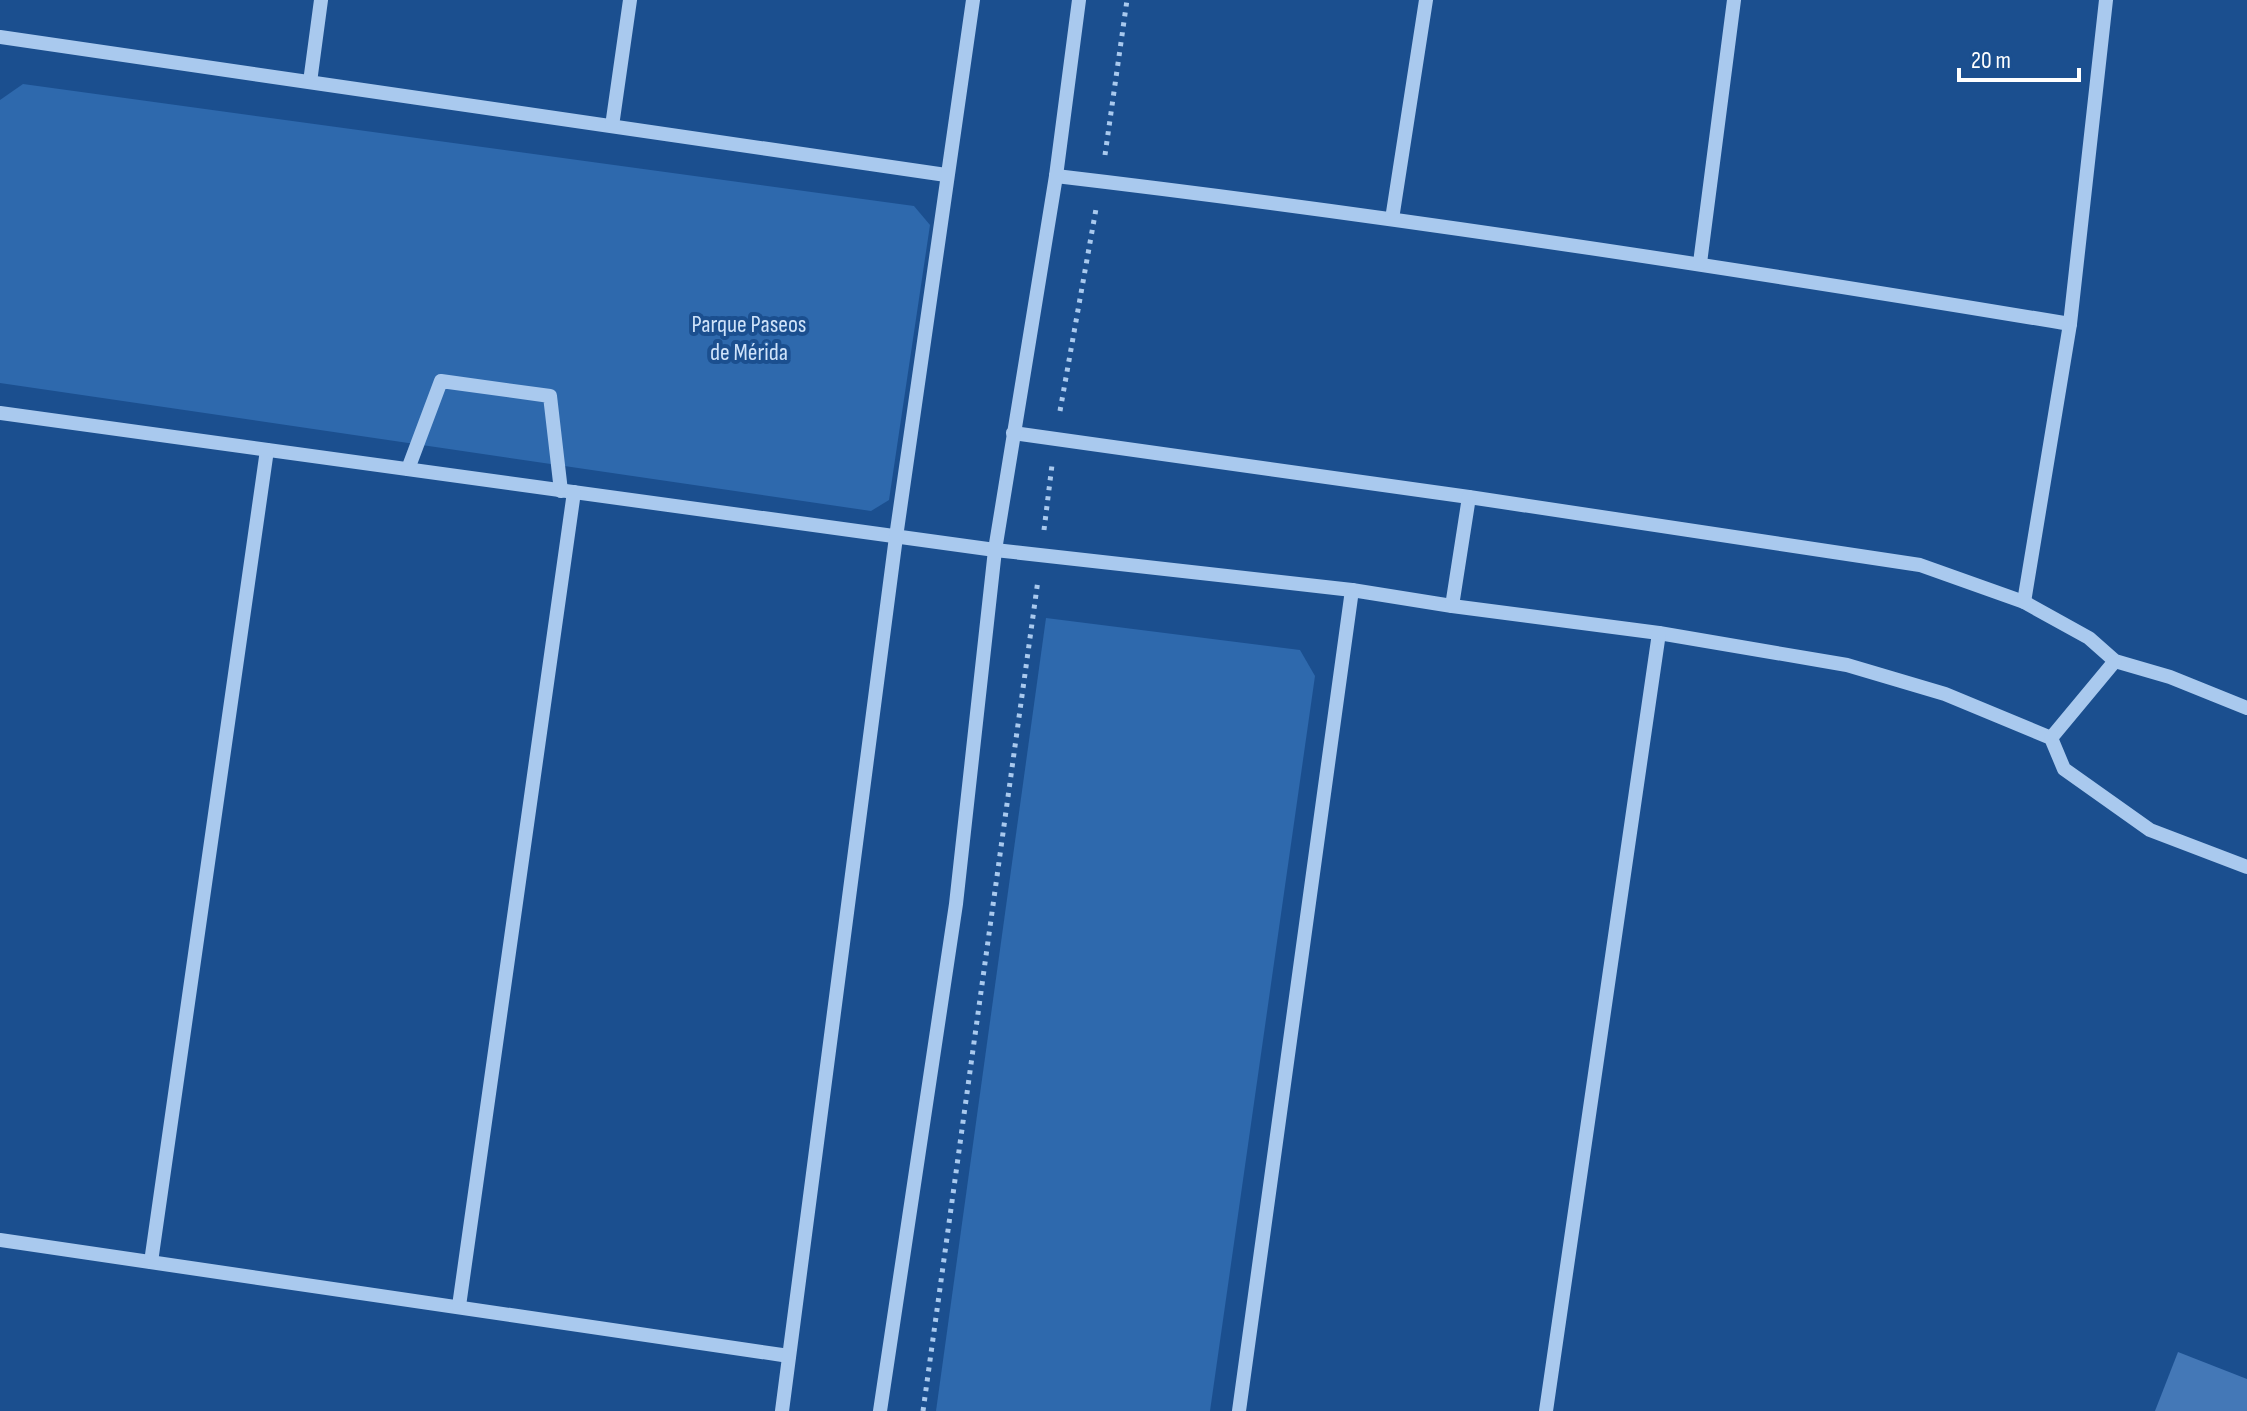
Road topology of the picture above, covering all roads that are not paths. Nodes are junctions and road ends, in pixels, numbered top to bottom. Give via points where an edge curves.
1 (321, 0) edge
2 (630, 0) edge
3 (973, 0) edge
4 (1079, 0) edge
5 (1426, 0) edge
6 (1734, 0) edge
7 (2106, 0) edge
8 (0, 37) edge
9 (310, 82) junction
10 (612, 126) junction
11 (946, 175) junction
12 (1056, 176) junction
13 (1392, 219) junction
14 (1700, 263) junction
15 (2070, 324) junction
16 (0, 413) edge
17 (1013, 433) junction
18 (267, 450) junction
19 (408, 469) junction
20 (567, 491) junction
21 (1469, 497) junction
22 (896, 537) junction
23 (995, 550) junction
24 (1352, 590) junction
25 (2024, 602) junction
26 (1452, 606) junction
27 (1659, 633) junction
28 (2115, 661) junction
29 (2247, 708) edge
30 (2051, 738) junction
31 (2247, 867) edge
32 (0, 1240) edge
33 (151, 1262) junction
34 (459, 1306) junction
35 (789, 1356) junction
36 (782, 1411) edge
37 (880, 1411) edge
38 (1239, 1411) edge
39 (1546, 1411) edge

1 - 9 street
2 - 10 street
3 - 11 street
4 - 12 street
5 - 13 street
6 - 14 street
7 - 15 street
8 - 9 street
9 - 10 street
10 - 11 street
11 - 22 street
12 - 13 street
12 - 17 street
13 - 14 street
14 - 15 street
15 - 25 street
16 - 18 street
17 - 21 street
17 - 23 street
18 - 19 street
18 - 33 street
19 - 20 street
19 - 20 street via 441,381 550,396
20 - 22 street
20 - 34 street
21 - 25 street via 1920,565
21 - 26 street
22 - 23 street
22 - 35 street
23 - 24 street
23 - 37 street via 956,904
24 - 26 street
24 - 38 street
25 - 28 street via 2089,638
26 - 27 street
27 - 30 street via 1847,665 1945,694
27 - 39 street
28 - 29 street
28 - 30 street
30 - 31 street via 2064,769 2150,830
32 - 33 street
33 - 34 street
34 - 35 street
35 - 36 street

